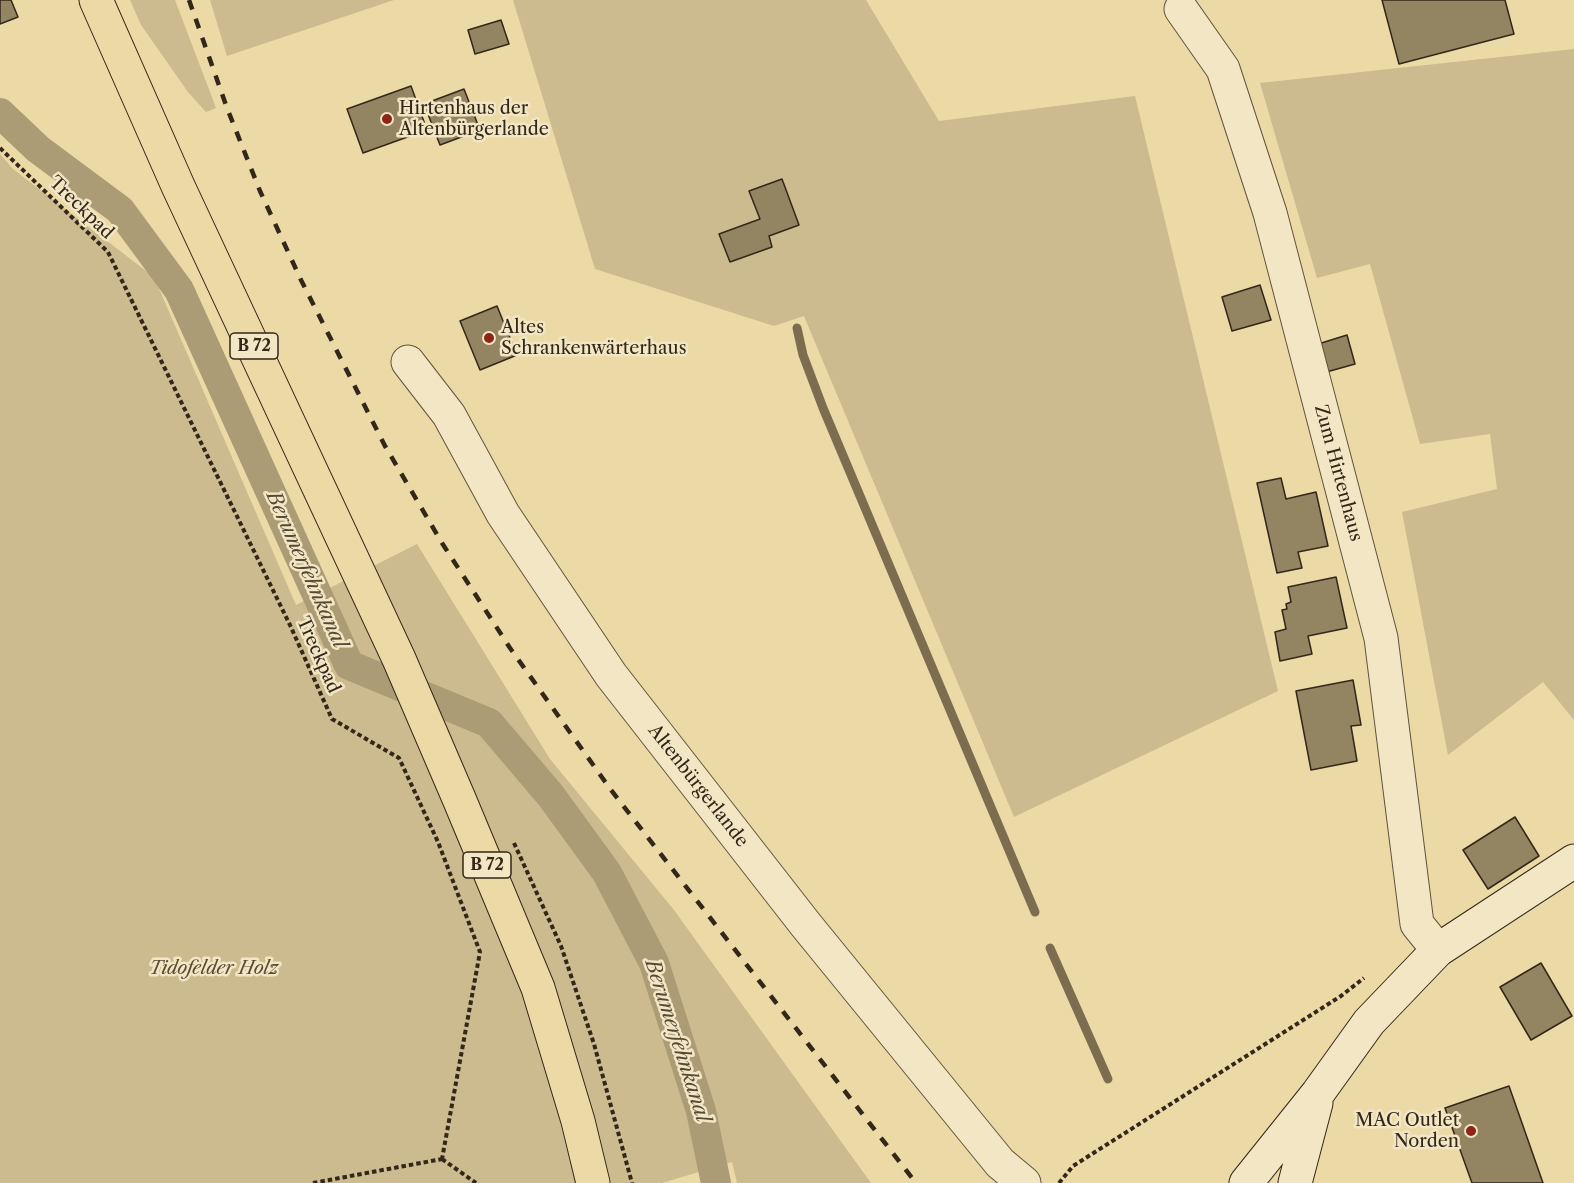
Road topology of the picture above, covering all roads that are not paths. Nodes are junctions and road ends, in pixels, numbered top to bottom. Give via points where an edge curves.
1 (96, 0) edge
2 (1181, 9) dead end
3 (408, 363) dead end
4 (1574, 861) edge
5 (1438, 950) junction
6 (1318, 1093) junction
7 (592, 1183) edge
8 (1024, 1183) edge
9 (1246, 1183) edge
10 (1295, 1183) edge

1 - 7 main road, B 72 via 435,742 538,988 578,1121
2 - 5 street, Zum Hirtenhaus via 1222,69 1270,213 1381,638 1417,924
3 - 8 street, Altenbürgerlande via 449,415 503,514 611,675 806,925 1000,1163
4 - 5 street
5 - 6 street via 1369,1022
6 - 9 street
6 - 10 street

